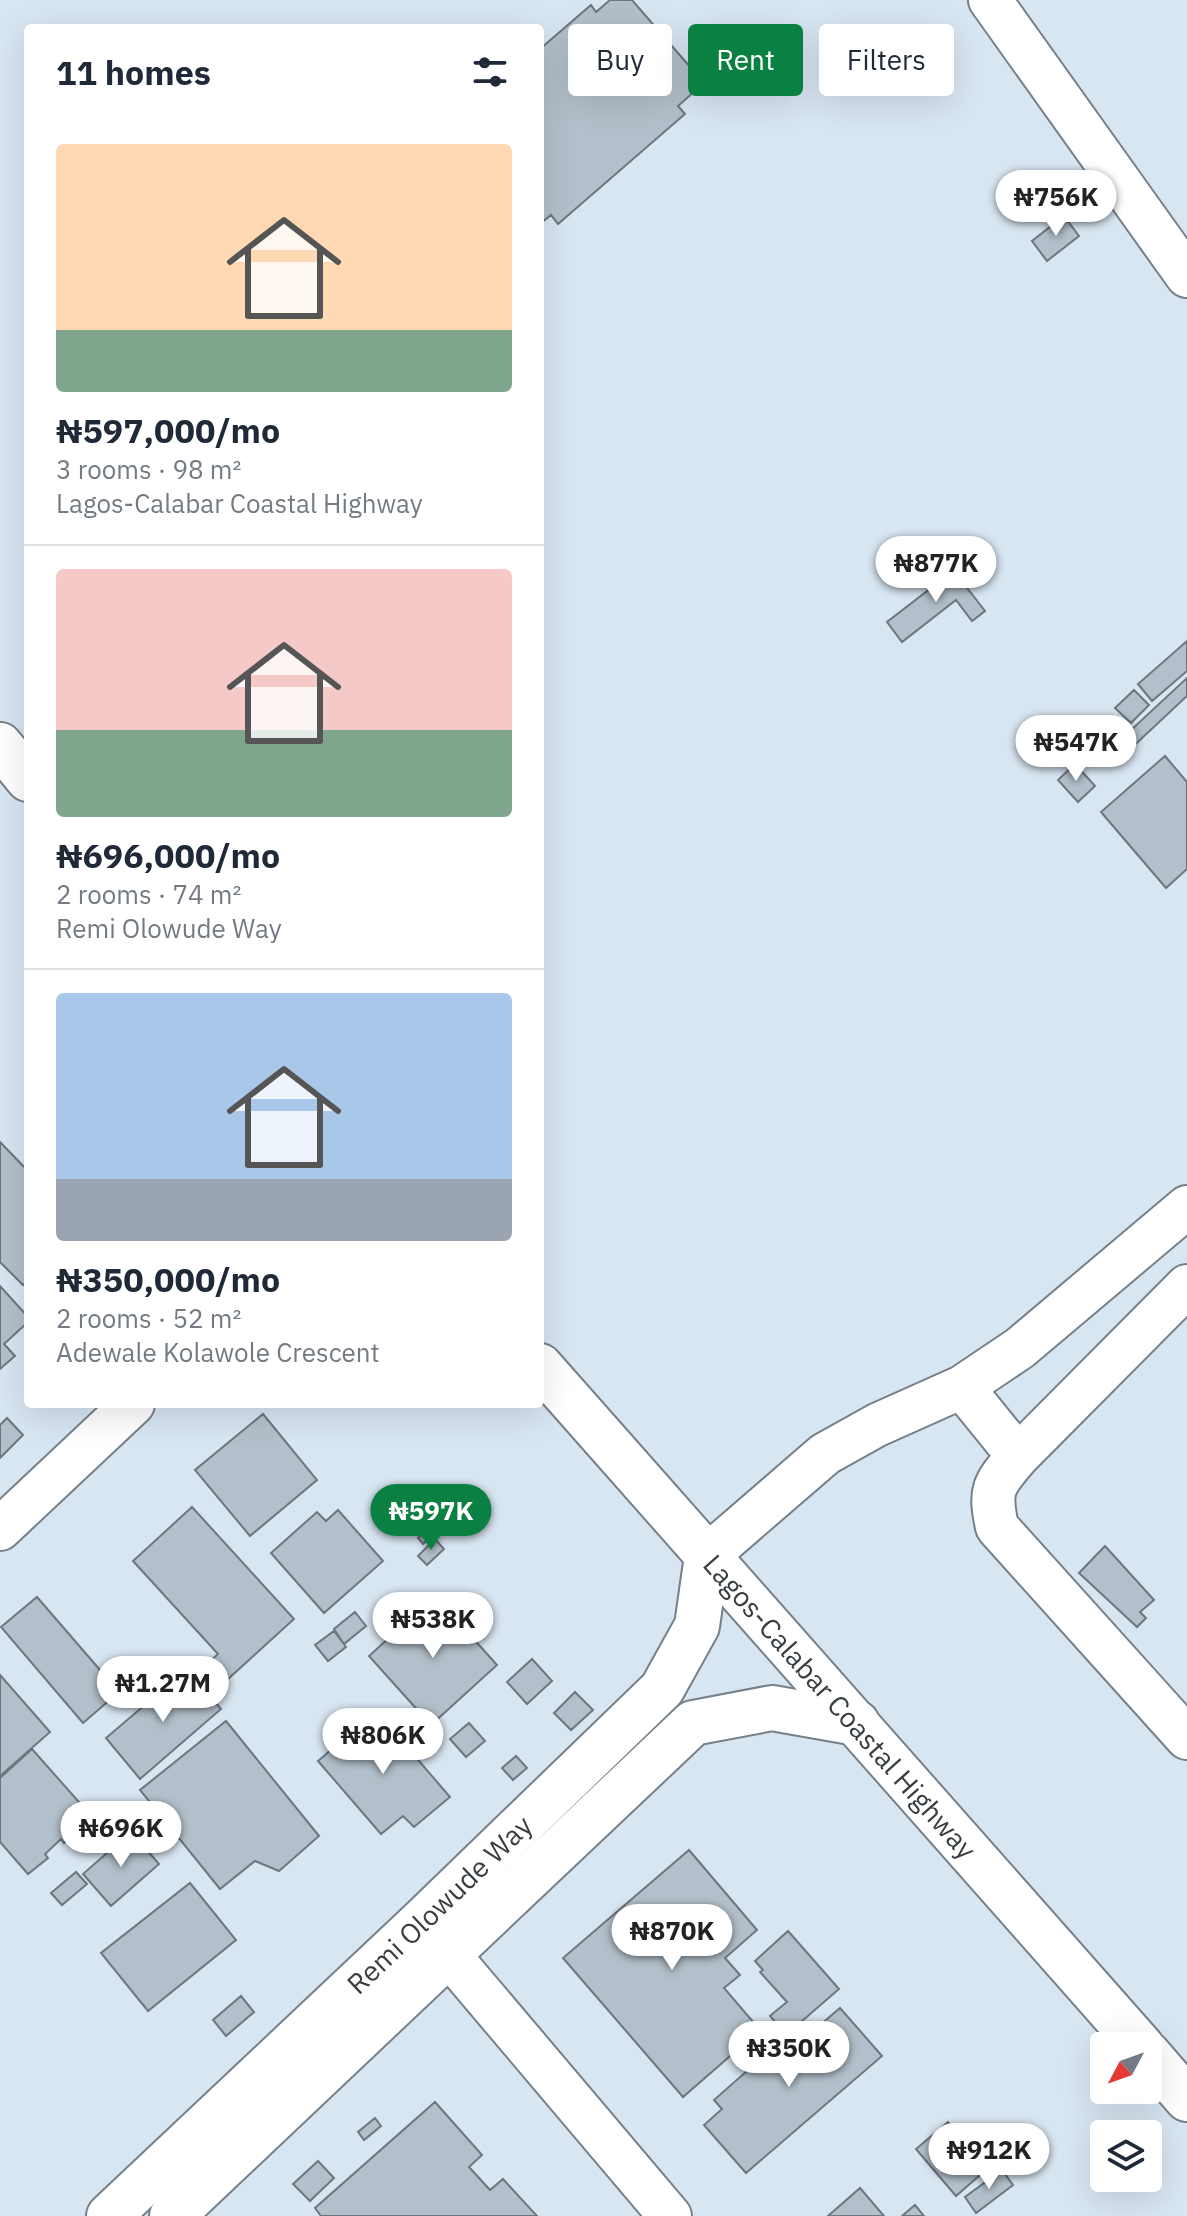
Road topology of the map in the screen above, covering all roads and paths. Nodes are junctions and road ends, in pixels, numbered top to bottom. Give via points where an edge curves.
1 (990, 0) edge
2 (1187, 276) edge
3 (0, 745) edge
4 (24, 774) edge
5 (1187, 1207) edge
6 (1187, 1286) edge
7 (544, 1371) edge
8 (962, 1387) junction
9 (129, 1408) edge
10 (1018, 1456) junction
11 (0, 1529) edge
12 (707, 1556) junction
13 (857, 1723) junction
14 (1187, 1738) edge
15 (434, 1938) junction
16 (1129, 2032) edge
17 (1162, 2070) edge
18 (1187, 2099) edge
19 (109, 2216) edge
20 (172, 2216) edge
21 (670, 2216) edge

1 - 2 street
3 - 4 main road
5 - 8 street via 1020,1348
6 - 10 street
7 - 12 main road, Lagos-Calabar Coastal Highway
8 - 10 street
8 - 12 street via 825,1454
9 - 11 street
10 - 14 street via 999,1478 991,1499 997,1527
12 - 13 main road, Lagos-Calabar Coastal Highway
12 - 15 main road, Remi Olowude Way via 697,1626 662,1689
13 - 15 main road, Remi Olowude Way via 772,1708 693,1723
13 - 16 main road, Lagos-Calabar Coastal Highway
15 - 19 main road, Remi Olowude Way
15 - 20 main road, Remi Olowude Way
15 - 21 street
17 - 18 main road

